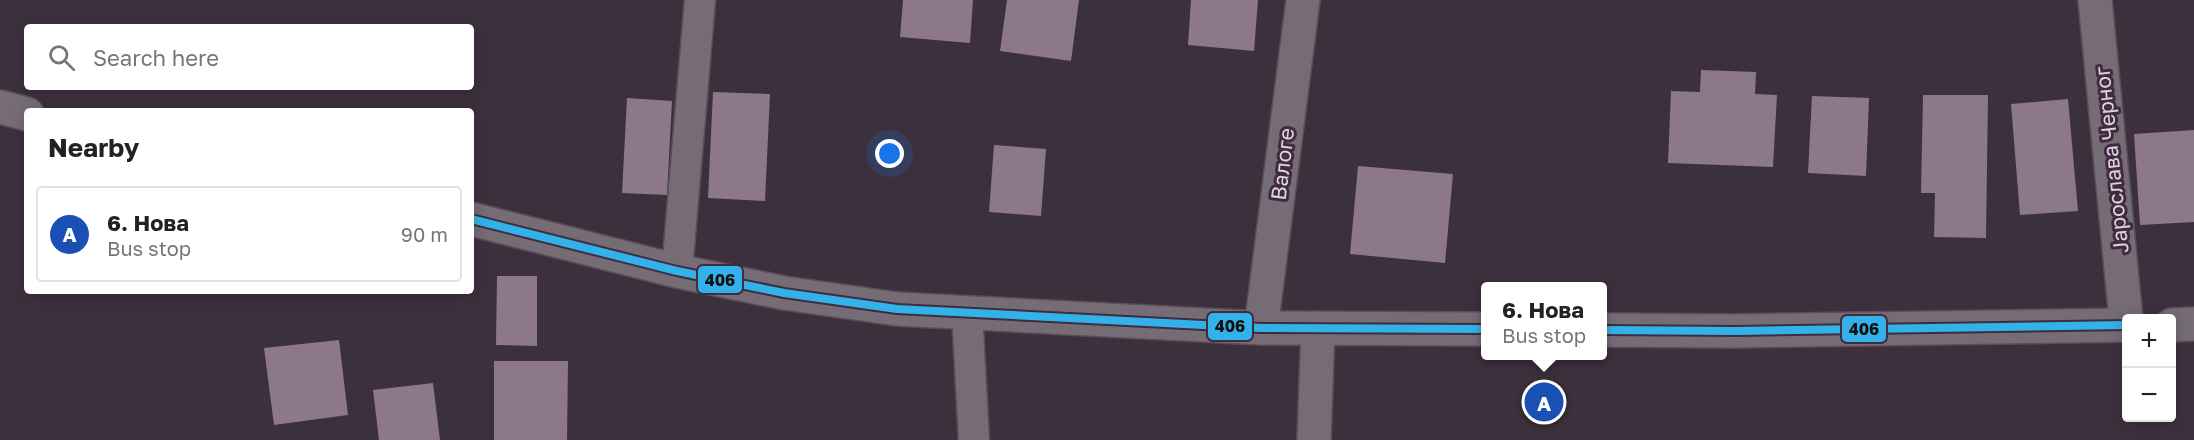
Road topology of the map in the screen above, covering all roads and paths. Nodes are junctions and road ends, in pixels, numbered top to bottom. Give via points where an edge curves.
1 (700, 0) edge
2 (1303, 0) edge
3 (2096, 0) edge
4 (0, 107) edge
5 (24, 113) edge
6 (474, 220) edge
7 (677, 271) junction
8 (966, 312) junction
9 (2126, 314) edge
10 (2122, 323) edge
11 (2194, 324) edge
12 (2176, 325) edge
13 (1261, 328) junction
14 (1318, 328) junction
15 (1481, 329) edge
16 (1607, 330) edge
17 (974, 440) edge
18 (1314, 440) edge

1 - 7 lane
2 - 13 street, Валоге
3 - 9 street, Јарослава Черног
4 - 5 street
6 - 7 street
7 - 8 street via 784,293 897,309
8 - 13 street
8 - 17 lane
10 - 16 street, Јарослава Черног
11 - 12 street
13 - 14 street
14 - 15 street
14 - 18 street

